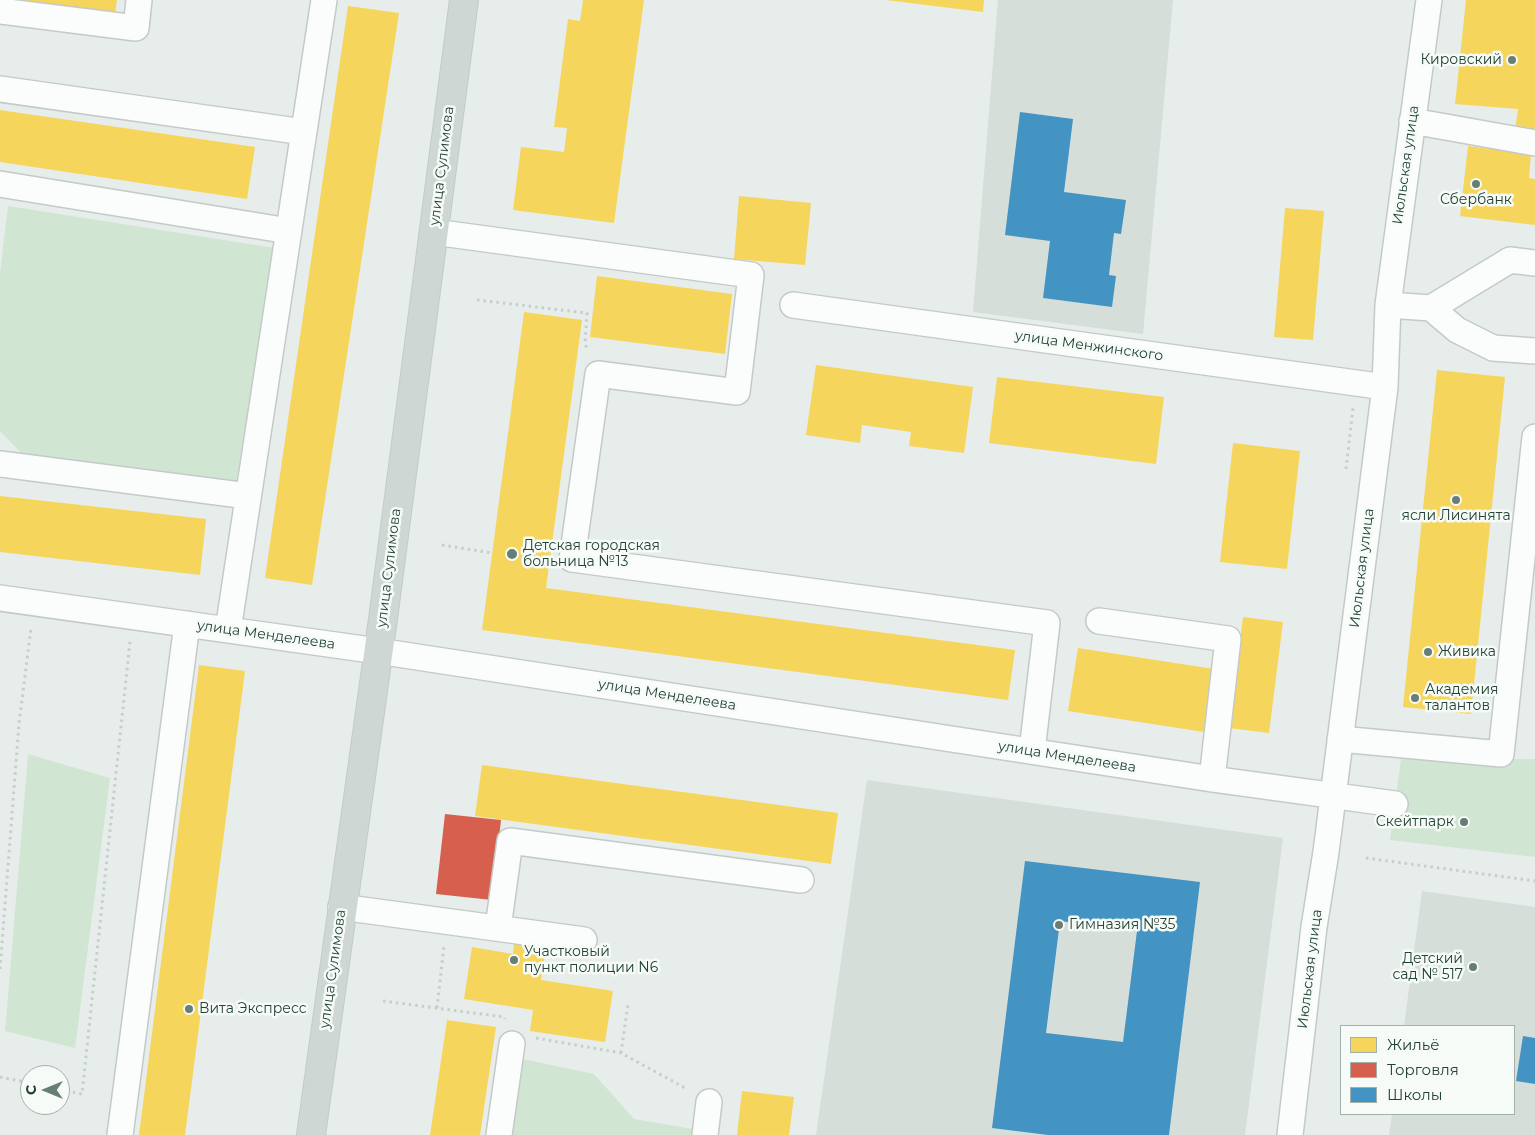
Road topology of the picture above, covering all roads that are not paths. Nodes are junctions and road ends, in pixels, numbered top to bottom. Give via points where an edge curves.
1 (139, 0) edge
2 (324, 0) edge
3 (464, 0) edge
4 (1429, 0) edge
5 (0, 11) edge
6 (0, 89) edge
7 (1412, 121) junction
8 (304, 132) junction
9 (1535, 143) edge
10 (0, 184) edge
11 (289, 231) junction
12 (434, 232) junction
13 (1535, 263) edge
14 (793, 305) dead end
15 (1388, 305) junction
16 (1468, 307) dead end
17 (1431, 308) junction
18 (1535, 351) edge
19 (1385, 387) junction
20 (1535, 437) edge
21 (0, 464) edge
22 (248, 496) junction
23 (0, 598) edge
24 (1099, 621) dead end
25 (187, 624) junction
26 (228, 630) junction
27 (378, 651) junction
28 (1340, 739) junction
29 (1032, 752) junction
30 (1212, 780) junction
31 (1334, 794) junction
32 (1395, 804) dead end
33 (802, 880) dead end
34 (341, 907) junction
35 (498, 928) junction
36 (584, 940) dead end
37 (518, 1035) road end
38 (709, 1102) road end
39 (120, 1135) edge
40 (311, 1135) edge
41 (499, 1135) edge
42 (705, 1135) edge
43 (1290, 1135) edge

1 - 5 street via 136,28
2 - 8 street
3 - 12 main road, улица Сулимова
4 - 7 street, Июльская улица
6 - 8 street
7 - 9 street
7 - 15 street, Июльская улица
8 - 11 street
10 - 11 street
11 - 22 street
12 - 27 main road, улица Сулимова
12 - 29 street via 751,275 737,392 598,374 572,559 1047,623
13 - 17 street via 1510,260
14 - 19 street, улица Менжинского via 994,324
15 - 17 street
15 - 19 street, Июльская улица
16 - 17 street
17 - 18 street via 1457,330 1493,348
19 - 28 street, Июльская улица
20 - 28 street via 1501,754
21 - 22 street
22 - 26 street
23 - 25 street, улица Менделеева
24 - 30 street via 1228,639
25 - 26 street, улица Менделеева
25 - 39 street
26 - 27 street, улица Менделеева
27 - 29 street, улица Менделеева
27 - 34 main road, улица Сулимова
28 - 31 street, Июльская улица
29 - 30 street, улица Менделеева
30 - 31 street, улица Менделеева
31 - 32 street, улица Менделеева
31 - 43 street, Июльская улица via 1314,928
33 - 35 street via 510,841
34 - 35 street
34 - 40 main road, улица Сулимова
35 - 36 street
37 - 41 street
38 - 42 street

